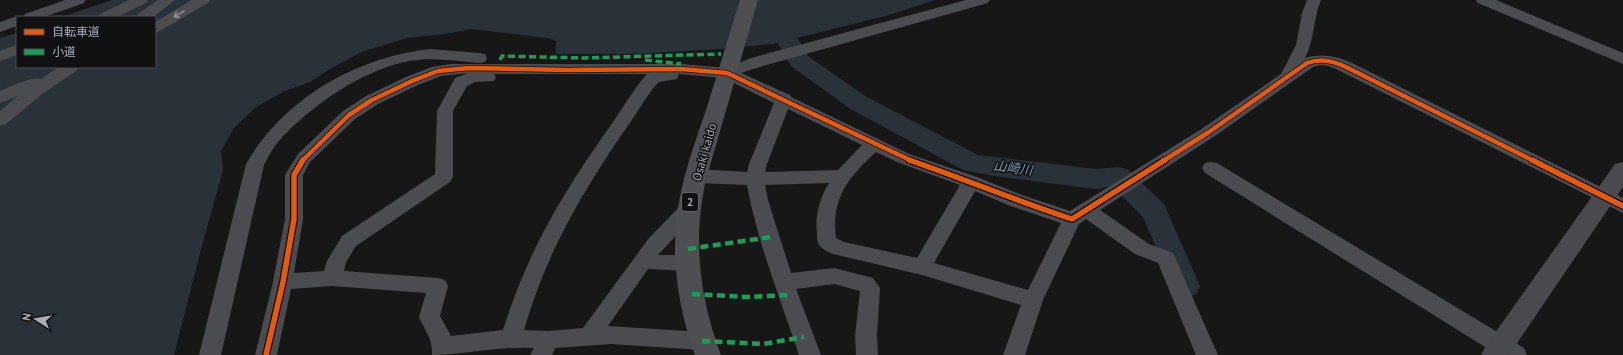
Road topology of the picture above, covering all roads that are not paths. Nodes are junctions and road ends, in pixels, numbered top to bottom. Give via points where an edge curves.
1 (79, 0) edge
2 (141, 0) edge
3 (158, 0) edge
4 (168, 0) edge
5 (202, 0) edge
6 (749, 0) edge
7 (983, 0) edge
8 (1314, 0) edge
9 (1483, 0) edge
10 (33, 16) edge
11 (107, 16) edge
12 (134, 16) edge
13 (144, 16) edge
14 (16, 21) edge
15 (0, 27) edge
16 (156, 27) edge
17 (16, 50) edge
18 (0, 56) edge
19 (1623, 59) edge
20 (500, 60) dead end
21 (726, 66) junction
22 (56, 68) edge
23 (69, 68) edge
24 (72, 68) edge
25 (567, 70) junction
26 (1285, 79) junction
27 (0, 97) edge
28 (784, 99) junction
29 (0, 106) edge
30 (0, 120) edge
31 (874, 144) junction
32 (1211, 168) dead end
33 (1623, 170) edge
34 (696, 176) junction
35 (844, 176) junction
36 (755, 179) junction
37 (971, 182) junction
38 (1614, 201) edge
39 (689, 209) junction
40 (1079, 215) junction
41 (840, 249) junction
42 (644, 261) junction
43 (689, 263) junction
44 (922, 267) junction
45 (834, 276) junction
46 (332, 278) junction
47 (284, 282) junction
48 (784, 282) junction
49 (1033, 300) junction
50 (589, 336) junction
51 (511, 338) junction
52 (544, 348) edge
53 (705, 348) edge
54 (444, 350) edge
55 (1504, 352) edge
56 (210, 355) edge
57 (266, 355) edge
58 (810, 355) edge
59 (867, 355) edge
60 (1014, 355) edge
61 (1207, 355) edge

1 - 10 street
2 - 11 street
3 - 12 street
4 - 13 street
5 -> 16 street
6 - 21 main road, Osaki kaido / 2
7 - 21 street via 793,53
8 - 26 street via 1308,12 1306,35 1300,52
9 - 19 street
14 - 15 street
17 - 18 street
20 - 56 street via 430,54 396,60 367,69 313,102 271,139 255,164
21 - 25 street
21 - 28 street
21 - 34 main road, Osaki kaido / 2
21 - 51 street via 654,77 641,91 564,209 522,299
22 - 29 street
23 - 30 street
24 - 27 street
25 - 46 street via 532,76 473,77 461,82 446,111 444,177 349,241 337,261
25 - 47 street via 468,68 438,72 395,88 349,115 304,158 294,175 294,219
26 - 38 street via 1315,59 1327,59
26 - 40 street via 1209,132
28 - 31 street
28 - 36 street via 758,164
31 - 35 street
31 - 37 street via 903,158
32 - 55 street
33 - 38 street
34 - 36 street
34 - 39 main road, Osaki kaido / 2
35 - 36 street
35 - 41 street via 832,191 826,211 827,242
36 - 48 street
37 - 40 street via 1015,200
37 - 44 street
38 - 55 street
39 - 42 street via 656,242
39 - 43 main road, Osaki kaido / 2
40 - 49 street
40 - 61 street via 1142,249 1166,258
41 - 44 street
41 - 45 street
42 - 43 street
42 - 50 street
43 - 53 main road, Osaki kaido / 2 via 692,294
44 - 49 street
45 - 48 street
45 - 59 street via 866,284 870,288
46 - 47 street
46 - 54 street via 438,286 429,317 437,328
47 - 57 street
48 - 58 street
49 - 60 street
50 - 52 street
50 - 53 street via 611,335
51 - 52 street
51 - 54 street

